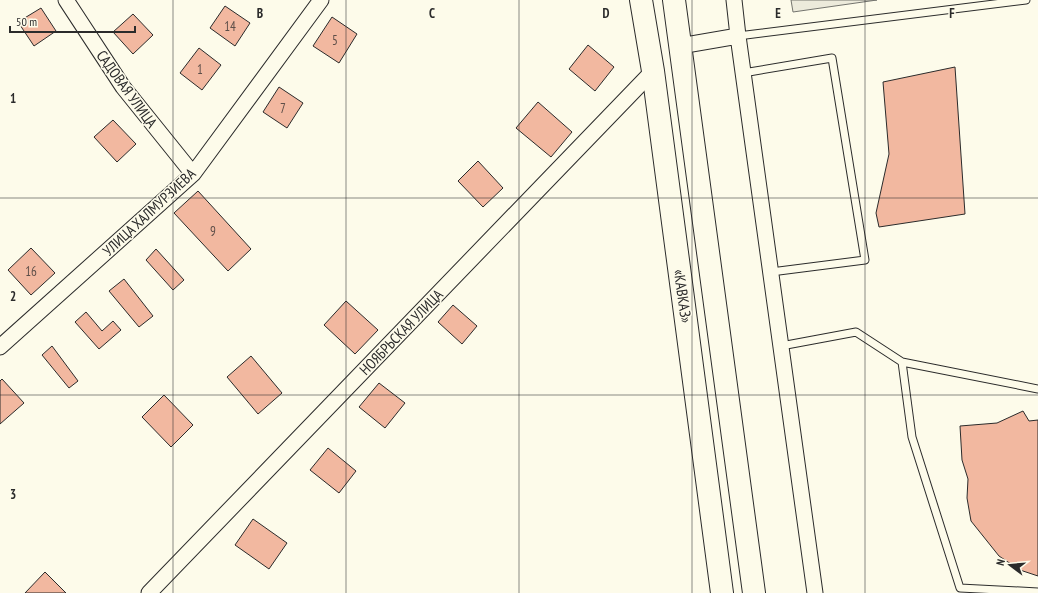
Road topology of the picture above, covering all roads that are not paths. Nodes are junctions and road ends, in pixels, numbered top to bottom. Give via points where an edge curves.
1 (66, 0) edge
2 (321, 0) edge
3 (641, 0) edge
4 (674, 0) edge
5 (734, 0) edge
6 (1026, 0) edge
7 (738, 36) junction
8 (680, 46) junction
9 (653, 71) junction
10 (743, 73) junction
11 (193, 174) junction
12 (771, 272) junction
13 (781, 346) junction
14 (0, 347) edge
15 (902, 362) junction
16 (1038, 389) edge
17 (1038, 592) edge
18 (149, 593) edge
19 (722, 593) edge
20 (754, 593) edge
21 (815, 593) edge

1 - 11 street, САДОВАЯ УЛИЦА via 123,87
2 - 11 street, УЛИЦА ХАЛМУРЗИЕВА
3 - 9 highway, «КАВКАЗ»
4 - 8 highway, «КАВКАЗ»
5 - 7 street
6 - 7 lane
7 - 8 street
7 - 10 street
8 - 20 highway, «КАВКАЗ»
9 - 18 street, НОЯБРЬСКАЯ УЛИЦА
9 - 19 highway, «КАВКАЗ»
10 - 12 street
10 - 12 lane via 832,58 865,260
11 - 14 street, УЛИЦА ХАЛМУРЗИЕВА
12 - 13 street
13 - 15 lane via 856,332
13 - 21 street
15 - 16 lane
15 - 17 lane via 912,437 960,588

